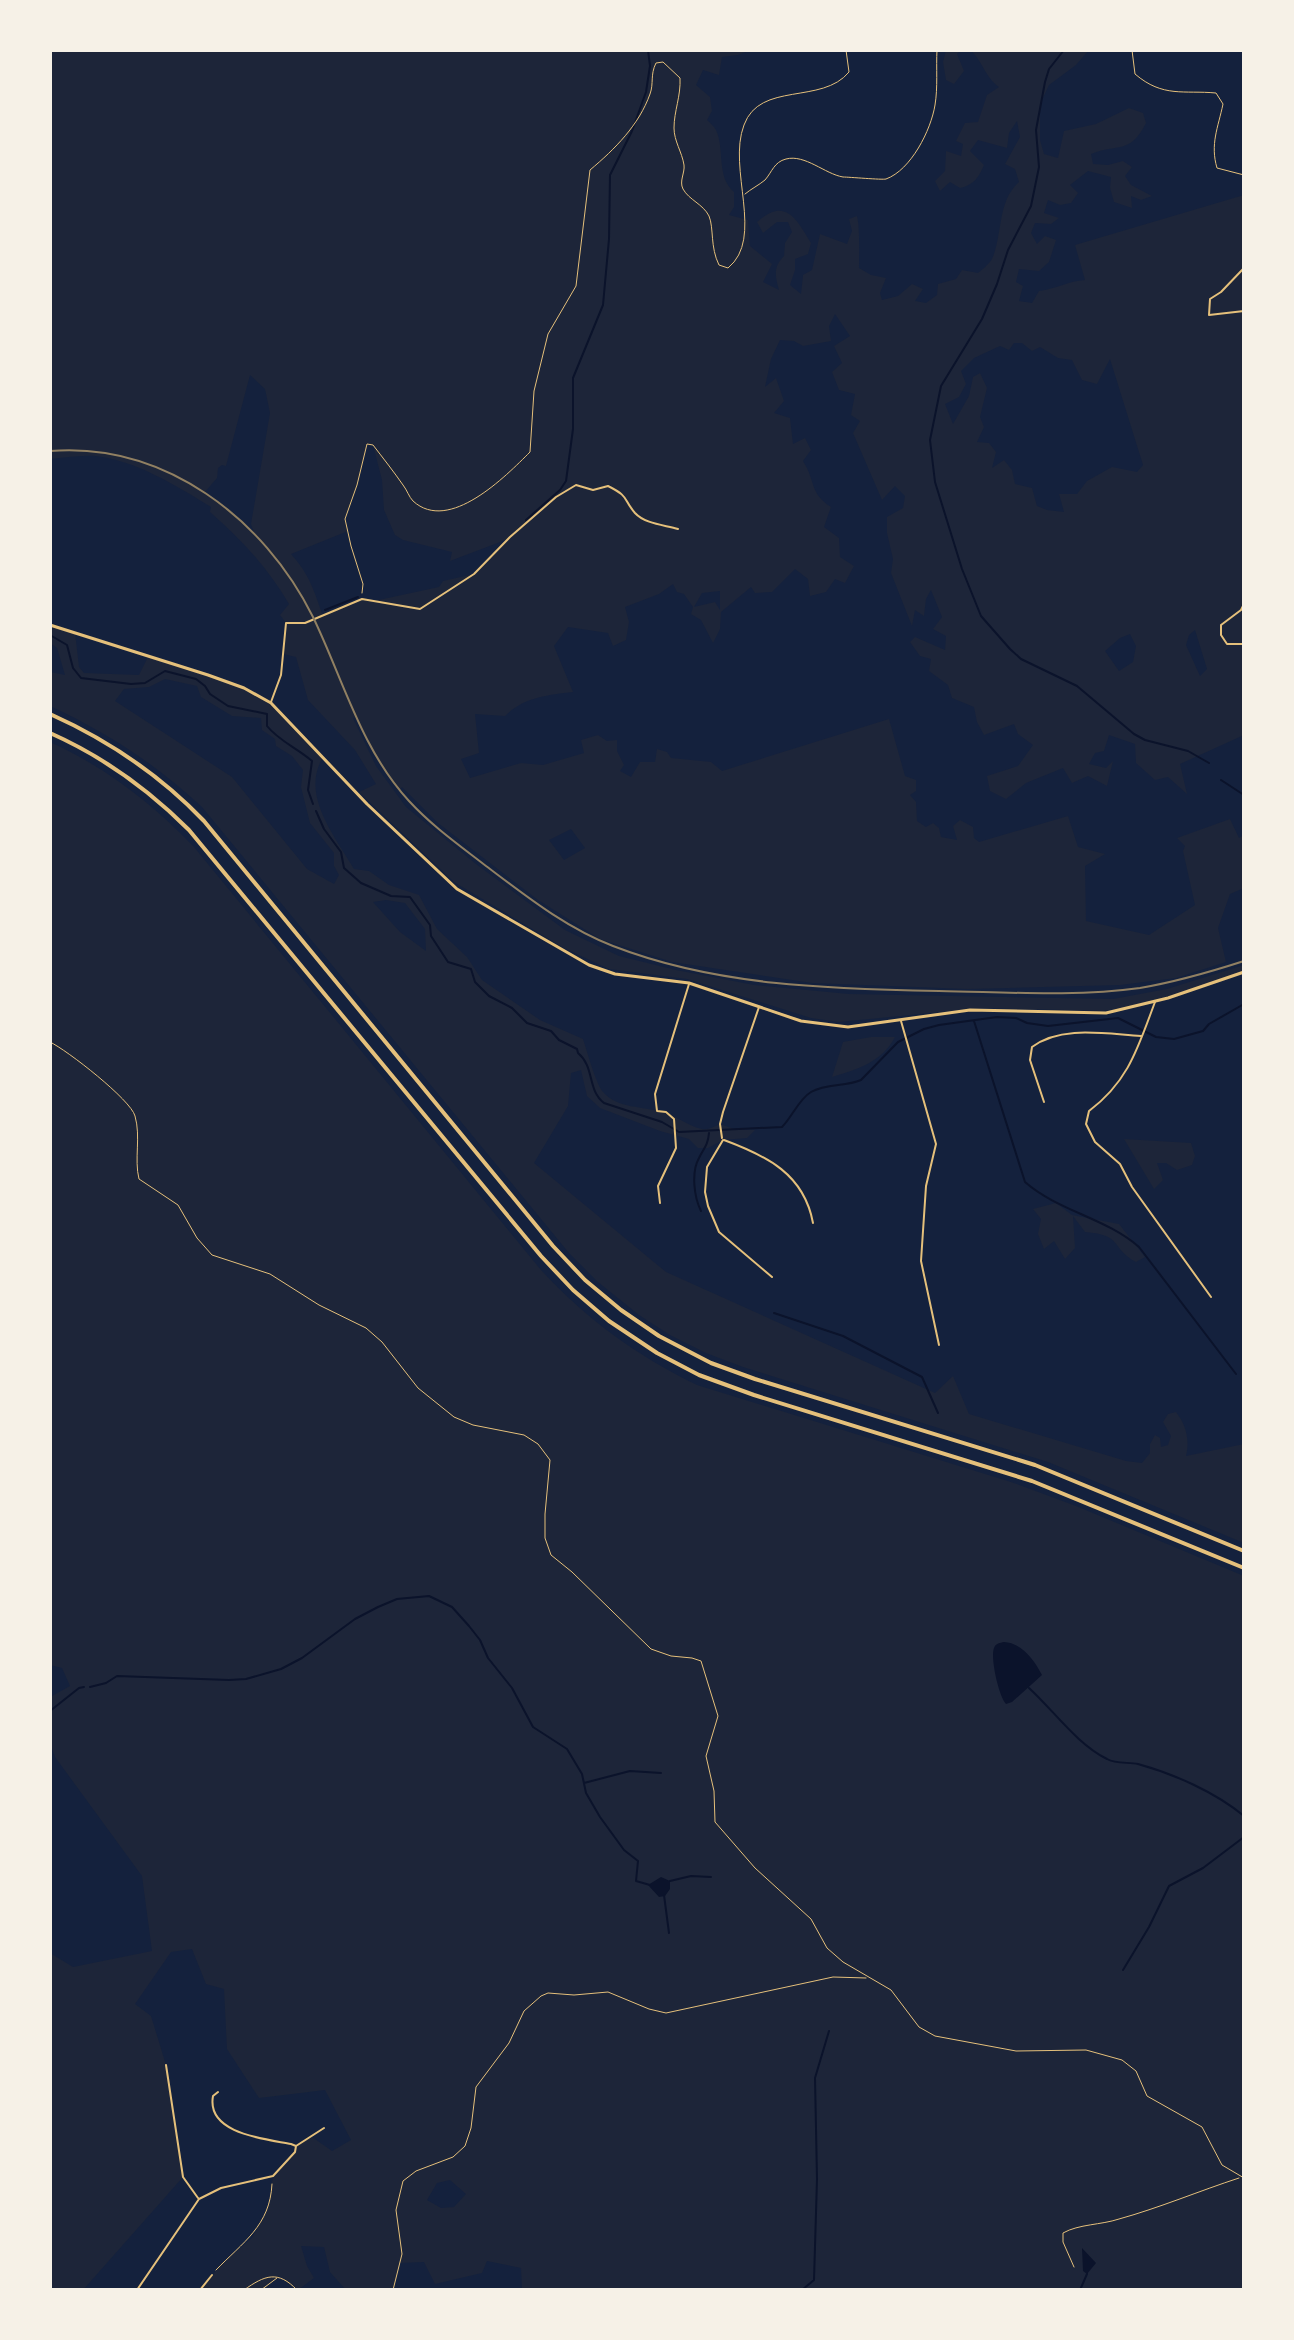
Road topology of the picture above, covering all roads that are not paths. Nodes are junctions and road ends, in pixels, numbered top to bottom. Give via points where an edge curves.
1 (1244, 268) edge
2 (1244, 311) edge
3 (678, 529) dead end
4 (1244, 604) edge
5 (50, 625) edge
6 (1244, 644) edge
7 (271, 703) junction
8 (50, 714) edge
9 (50, 733) edge
10 (1244, 972) edge
11 (689, 983) junction
12 (1155, 1001) junction
13 (759, 1005) junction
14 (901, 1020) junction
15 (1141, 1036) junction
16 (1044, 1102) dead end
17 (723, 1140) junction
18 (660, 1203) dead end
19 (813, 1223) dead end
20 (772, 1277) dead end
21 (1211, 1297) dead end
22 (939, 1345) dead end
23 (1244, 1551) edge
24 (1244, 1568) edge
25 (166, 2065) dead end
26 (218, 2092) dead end
27 (324, 2128) dead end
28 (296, 2146) junction
29 (199, 2199) junction
30 (212, 2275) road end
31 (137, 2290) edge
32 (200, 2290) edge

1 - 2 street via 1210,299 1209,315
3 - 7 street via 648,522 624,494 608,486 593,490 576,485 510,537 474,574 420,609 362,599 305,623 286,623 281,675
4 - 6 street via 1221,625 1227,644
5 - 7 street via 208,675
7 - 11 street via 457,889 589,965 615,974
8 - 23 highway via 133,760 204,821 553,1246 630,1317 722,1367 1035,1465
9 - 24 highway via 127,777 189,830 541,1256 618,1328 721,1384 1032,1481
10 - 12 street
11 - 13 street
11 - 18 street via 655,1094 657,1111 674,1119 676,1148 658,1186
12 - 14 street via 1106,1013 970,1010
12 - 15 street
13 - 14 street via 801,1021 848,1027
13 - 17 street via 720,1124
14 - 22 street via 936,1144 926,1186 921,1261
15 - 16 street via 1046,1036 1032,1047 1030,1060
15 - 21 street via 1125,1076 1089,1111 1086,1124 1095,1142 1120,1164
17 - 19 street via 761,1154 797,1184
17 - 20 street via 707,1167 708,1206 719,1232
25 - 29 street via 183,2177
26 - 28 street via 211,2104 226,2126
27 - 28 street
28 - 29 street via 273,2176
29 - 31 street
30 - 32 street

